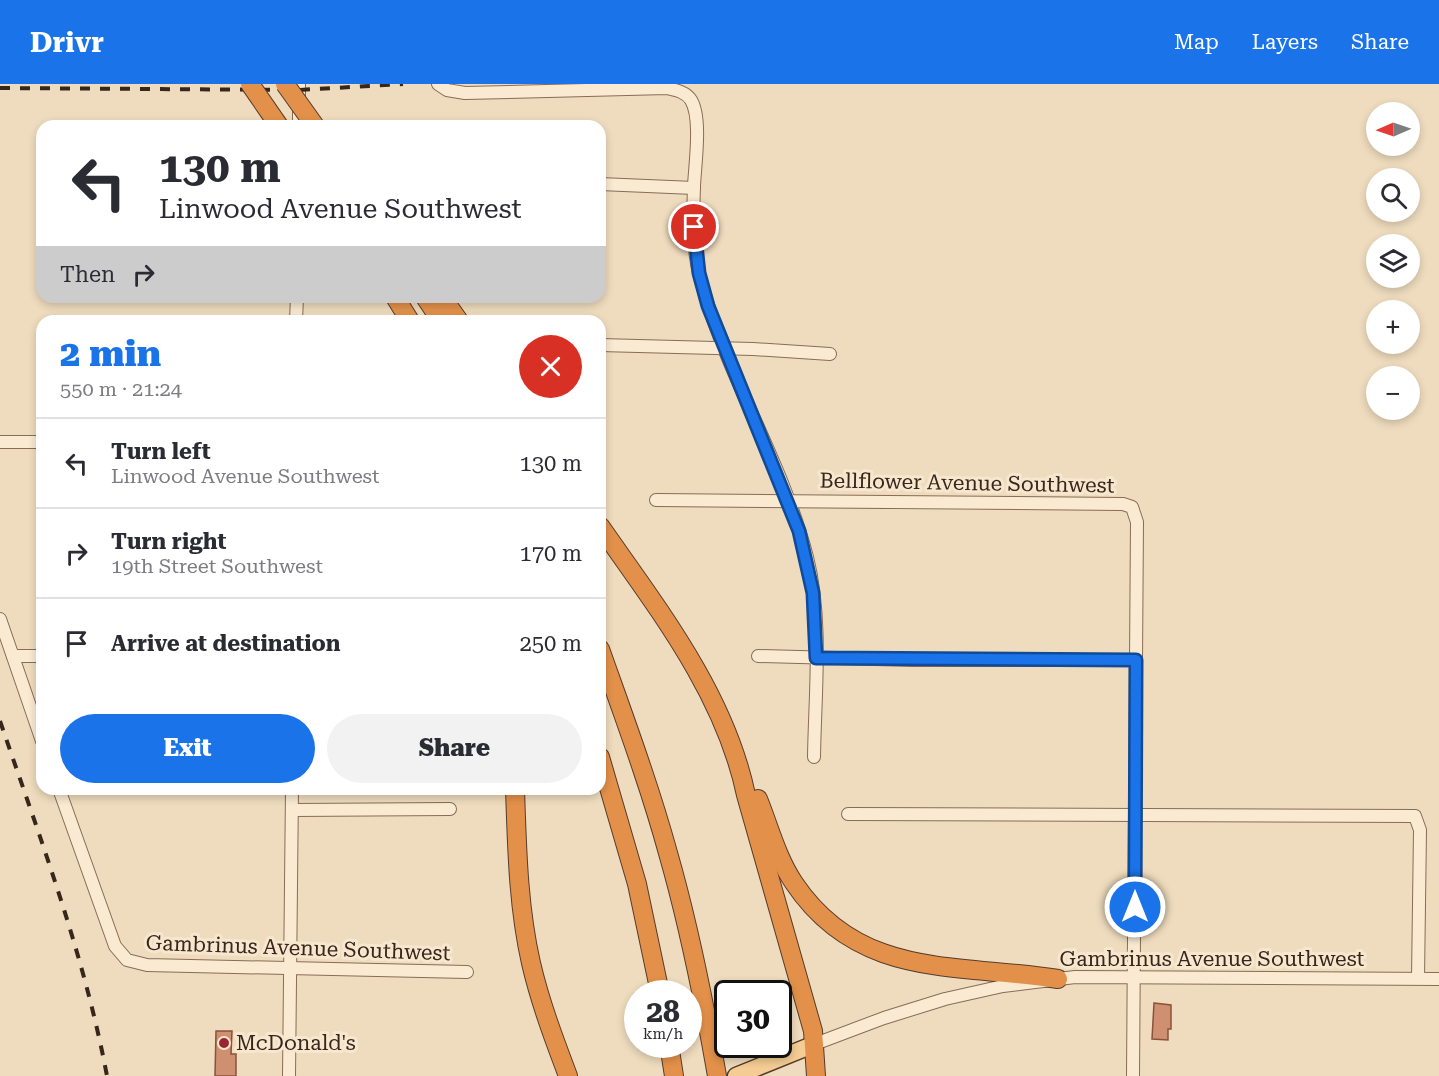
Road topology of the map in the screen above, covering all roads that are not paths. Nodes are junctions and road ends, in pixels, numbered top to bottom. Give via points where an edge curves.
1 (250, 84) edge
2 (285, 84) edge
3 (299, 84) edge
4 (438, 84) edge
5 (275, 120) edge
6 (299, 120) edge
7 (311, 120) edge
8 (606, 183) edge
9 (694, 188) junction
10 (606, 345) edge
11 (724, 348) junction
12 (830, 354) dead end
13 (0, 442) edge
14 (36, 442) edge
15 (656, 500) dead end
16 (788, 500) junction
17 (606, 535) edge
18 (0, 619) edge
19 (13, 656) junction
20 (36, 656) edge
21 (758, 656) dead end
22 (816, 658) junction
23 (1136, 660) junction
24 (606, 667) edge
25 (36, 723) edge
26 (814, 757) dead end
27 (739, 761) junction
28 (606, 778) edge
29 (61, 795) edge
30 (292, 795) edge
31 (515, 795) edge
32 (450, 809) dead end
33 (292, 810) junction
34 (848, 814) dead end
35 (1135, 816) junction
36 (290, 967) junction
37 (467, 972) dead end
38 (1135, 976) junction
39 (1418, 978) junction
40 (1058, 979) junction
41 (1439, 979) edge
42 (657, 980) edge
43 (815, 1044) junction
44 (671, 1058) edge
45 (289, 1076) edge
46 (568, 1076) edge
47 (674, 1076) edge
48 (717, 1076) edge
49 (736, 1076) edge
50 (816, 1076) edge
51 (1133, 1076) edge

1 - 5 highway, bridge
2 - 7 highway, bridge
3 - 6 street
4 - 9 street via 465,93 676,90 690,99 695,112
8 - 9 street
9 - 11 street via 699,273
10 - 11 street
11 - 12 street
11 - 16 street
13 - 14 street
15 - 16 street, Bellflower Avenue Southwest
16 - 22 street via 811,575
16 - 23 street, Bellflower Avenue Southwest via 1048,502 1132,507 1137,522
17 - 27 highway via 676,637 708,693
18 - 19 street
19 - 20 street
19 - 25 street
21 - 22 street
22 - 23 street
22 - 26 street
23 - 35 street
24 - 48 highway via 669,854 700,980
27 - 40 highway via 793,882 813,908 839,930 866,947 898,959
27 - 43 highway
28 - 42 highway via 637,884
29 - 36 street, Gambrinus Avenue Southwest via 115,946 127,960 147,964
30 - 33 street
31 - 46 highway via 521,897 530,956 543,1010
32 - 33 street
33 - 36 street
34 - 35 street
35 - 38 street
35 - 39 street via 1417,817
36 - 37 street, Gambrinus Avenue Southwest
36 - 45 street
38 - 39 street, Gambrinus Avenue Southwest
38 - 40 street, Gambrinus Avenue Southwest
38 - 51 street
39 - 41 street, Gambrinus Avenue Southwest
40 - 43 street, Gambrinus Avenue Southwest via 919,1006
43 - 49 main road
43 - 50 highway
44 - 47 highway

